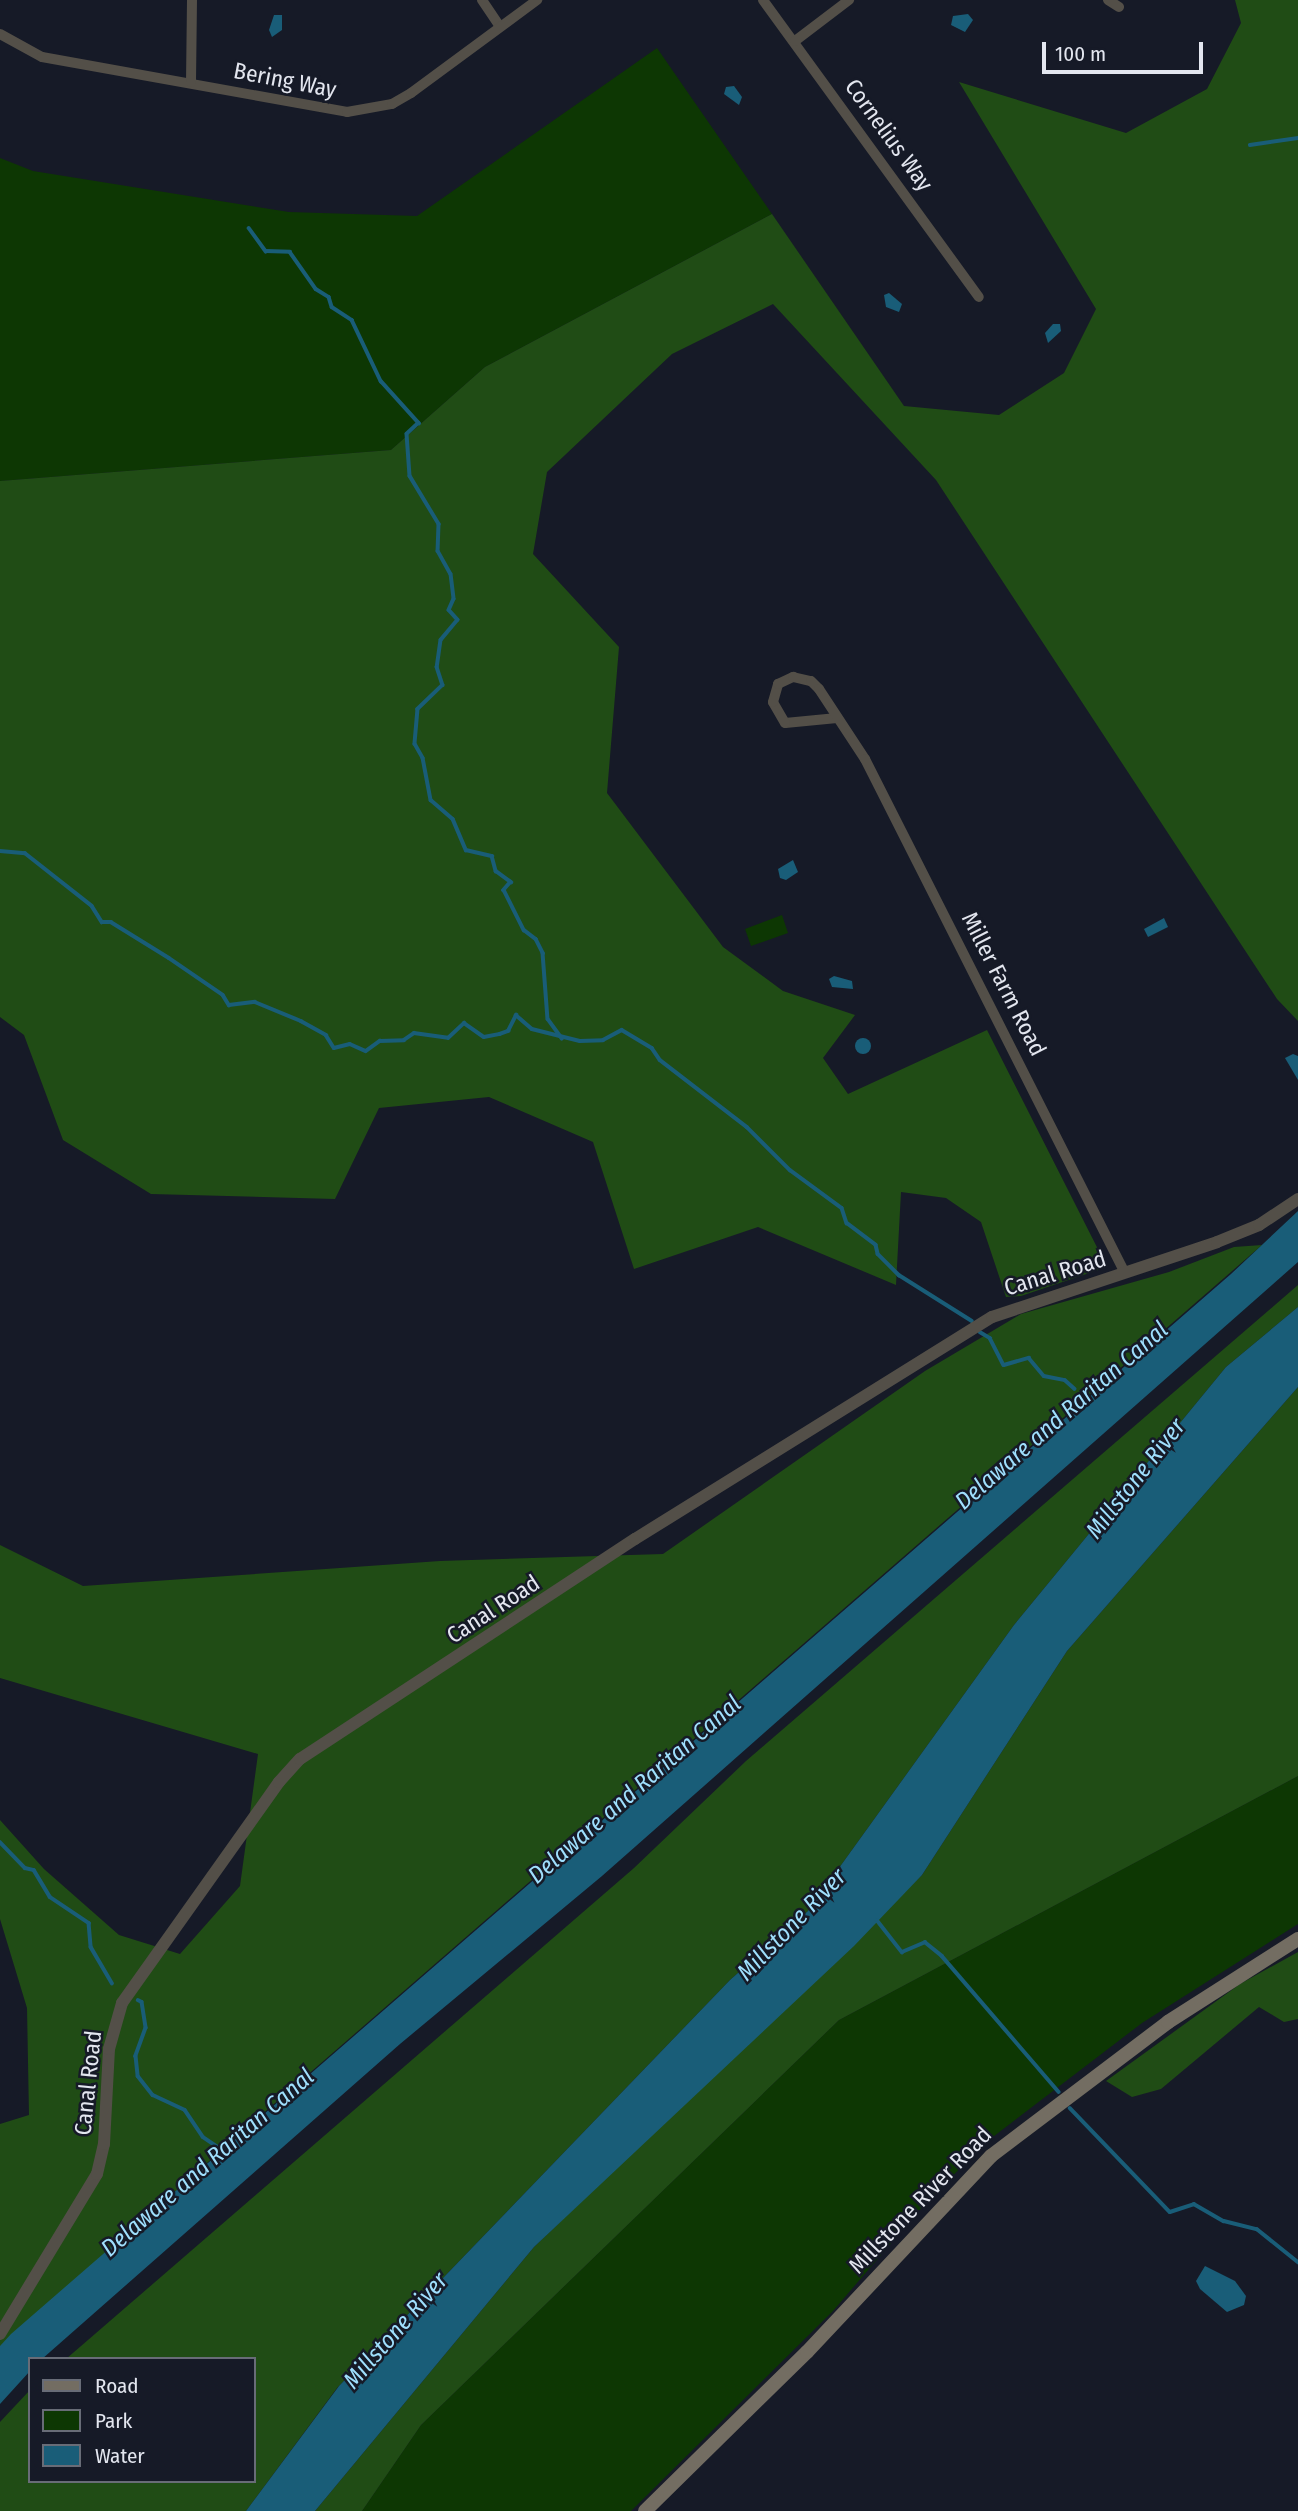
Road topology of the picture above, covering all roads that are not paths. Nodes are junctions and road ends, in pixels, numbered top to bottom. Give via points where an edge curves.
1 (192, 0) edge
2 (482, 0) edge
3 (537, 0) edge
4 (763, 0) edge
5 (849, 0) edge
6 (1108, 0) edge
7 (1119, 7) dead end
8 (500, 27) junction
9 (0, 34) edge
10 (795, 41) junction
11 (191, 82) junction
12 (979, 297) dead end
13 (837, 718) junction
14 (1298, 1199) edge
15 (1125, 1273) junction
16 (1298, 1939) edge
17 (0, 2334) edge
18 (645, 2511) edge

1 - 11 street
2 - 8 street
3 - 8 street, Bering Way
4 - 10 street, Cornelius Way
5 - 10 street
6 - 7 street
8 - 11 street, Bering Way via 411,93 364,111 329,111
9 - 11 street, Bering Way via 42,57
10 - 12 street, Cornelius Way
13 - 13 street, Miller Farm Road via 785,723 773,702 778,684 793,677 810,681
13 - 15 street, Miller Farm Road via 880,784
14 - 15 street, Canal Road via 1259,1226
15 - 17 street, Canal Road via 1022,1303 992,1317 645,1533 300,1759 122,2003 109,2049 104,2144 97,2174
16 - 18 main road, Millstone River Road via 1158,2030 990,2156 815,2344

